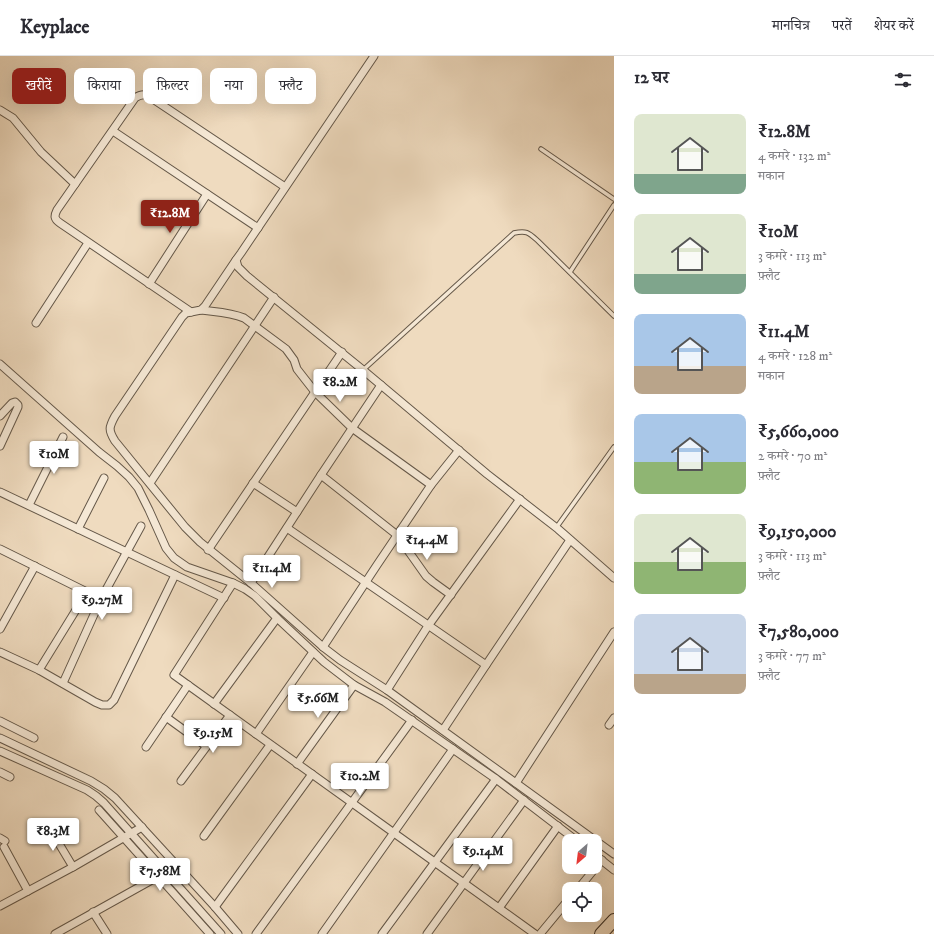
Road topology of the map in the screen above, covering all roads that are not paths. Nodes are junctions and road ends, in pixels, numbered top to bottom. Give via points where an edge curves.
1 (374, 56) edge
2 (0, 110) edge
3 (113, 131) junction
4 (541, 149) dead end
5 (75, 184) junction
6 (285, 187) junction
7 (208, 194) junction
8 (614, 199) edge
9 (614, 205) edge
10 (258, 228) junction
11 (88, 243) junction
12 (236, 260) junction
13 (570, 272) junction
14 (149, 284) junction
15 (274, 297) junction
16 (200, 310) junction
17 (191, 312) junction
18 (614, 316) edge
19 (36, 323) dead end
20 (255, 326) junction
21 (342, 352) junction
22 (0, 364) edge
23 (363, 370) junction
24 (382, 385) junction
25 (315, 392) junction
26 (0, 416) edge
27 (352, 428) junction
28 (63, 437) dead end
29 (0, 445) edge
30 (614, 447) edge
31 (459, 450) junction
32 (321, 475) junction
33 (104, 478) dead end
34 (150, 483) junction
35 (253, 483) junction
36 (431, 485) junction
37 (0, 492) edge
38 (520, 499) junction
39 (29, 506) junction
40 (297, 512) junction
41 (141, 526) dead end
42 (286, 528) junction
43 (556, 528) junction
44 (78, 529) junction
45 (397, 535) junction
46 (570, 540) junction
47 (0, 549) edge
48 (208, 550) junction
49 (127, 552) junction
50 (36, 566) junction
51 (175, 575) junction
52 (614, 578) edge
53 (251, 582) junction
54 (365, 582) junction
55 (233, 583) junction
56 (87, 592) junction
57 (450, 595) junction
58 (224, 598) junction
59 (102, 599) junction
60 (276, 618) junction
61 (428, 626) junction
62 (0, 628) edge
63 (614, 632) edge
64 (323, 647) junction
65 (0, 652) edge
66 (313, 652) junction
67 (486, 665) junction
68 (39, 670) junction
69 (63, 683) junction
70 (188, 685) junction
71 (354, 685) junction
72 (387, 690) junction
73 (214, 704) junction
74 (230, 715) junction
75 (166, 717) junction
76 (614, 718) edge
77 (0, 720) edge
78 (412, 720) junction
79 (609, 725) dead end
80 (443, 730) junction
81 (256, 734) junction
82 (0, 738) edge
83 (34, 738) dead end
84 (270, 745) junction
85 (206, 746) junction
86 (146, 747) dead end
87 (453, 749) junction
88 (0, 751) edge
89 (297, 764) junction
90 (0, 772) edge
91 (312, 774) junction
92 (10, 777) dead end
93 (496, 779) junction
94 (181, 781) dead end
95 (516, 783) junction
96 (524, 800) junction
97 (351, 803) junction
98 (99, 810) dead end
99 (558, 826) junction
100 (49, 827) dead end
101 (142, 828) junction
102 (394, 833) junction
103 (568, 834) edge
104 (128, 836) junction
105 (204, 836) dead end
106 (3, 842) edge
107 (614, 854) edge
108 (602, 860) edge
109 (435, 862) junction
110 (73, 867) junction
111 (614, 870) edge
112 (590, 874) edge
113 (159, 876) junction
114 (584, 882) edge
115 (464, 883) junction
116 (28, 891) junction
117 (0, 906) edge
118 (215, 907) junction
119 (562, 907) edge
120 (499, 908) junction
121 (93, 912) junction
122 (614, 920) edge
123 (206, 933) edge
124 (55, 934) edge
125 (107, 934) edge
126 (221, 934) edge
127 (238, 934) edge
128 (256, 934) edge
129 (322, 934) edge
130 (382, 934) edge
131 (427, 934) edge
132 (535, 934) edge
133 (540, 934) edge
134 (601, 934) edge

1 - 6 street
2 - 5 street via 13,118 41,152
3 - 5 street
3 - 6 street via 135,98 147,95
3 - 7 street
4 - 8 lane
5 - 11 street via 57,210 56,221
6 - 10 street
7 - 10 street
7 - 14 street
9 - 13 lane
10 - 12 street
11 - 14 street
11 - 19 street
12 - 15 street via 238,267 247,276
12 - 16 street
13 - 18 lane
13 - 23 lane via 529,232 514,233
14 - 17 street
15 - 20 street
15 - 21 street
16 - 17 street
16 - 20 street via 232,314 244,318
17 - 34 street via 182,317 110,426 110,434
20 - 25 street via 286,349
20 - 34 street
21 - 23 street
21 - 25 street
22 - 55 street via 129,477 138,488 166,548 174,558 187,567
23 - 24 street
24 - 27 street
24 - 31 street
25 - 27 street
25 - 35 street
26 - 29 street via 12,403 18,405
27 - 32 street
27 - 36 street
28 - 39 street
30 - 43 lane
31 - 36 street
31 - 38 street
32 - 40 street
32 - 45 street
33 - 44 street
34 - 48 street via 185,527
35 - 40 street
35 - 48 street
36 - 45 street
37 - 39 street
38 - 43 street
38 - 57 street
39 - 44 street
40 - 42 street
41 - 49 street
42 - 53 street
42 - 54 street
43 - 46 street
44 - 49 street
45 - 54 street
45 - 57 street via 426,576
46 - 52 street
46 - 67 street
47 - 50 street
48 - 53 street
49 - 51 street
49 - 59 street
50 - 56 street
50 - 62 street
51 - 58 street
51 - 69 street via 114,700 109,705 95,702
53 - 64 street
54 - 61 street
54 - 64 street
55 - 58 street
55 - 60 street via 255,596
56 - 59 street
56 - 68 street
57 - 61 street
58 - 70 street via 174,675
59 - 69 street
60 - 66 street
60 - 73 street
61 - 67 street
61 - 72 street
63 - 95 street
64 - 72 street
65 - 68 street
66 - 71 street
66 - 81 street
67 - 80 street
68 - 69 street
70 - 73 street
70 - 75 street
71 - 78 street
71 - 89 street
72 - 80 street
73 - 74 street
74 - 81 street
74 - 85 street
75 - 85 street
75 - 86 street
76 - 79 street
77 - 83 street
78 - 87 street
78 - 97 street
80 - 95 street
81 - 84 street
82 - 101 street via 104,789
84 - 89 street
84 - 105 street
85 - 94 street
87 - 93 street
87 - 102 street
88 - 104 street via 96,796
89 - 91 street
90 - 92 street
91 - 97 street
91 - 118 street
93 - 96 street
93 - 109 street
95 - 107 street
96 - 99 street
96 - 115 street
97 - 102 street
97 - 128 street
98 - 104 street
99 - 103 street
99 - 120 street
100 - 110 street
101 - 104 street
101 - 118 street
102 - 109 street
102 - 129 street
104 - 110 street
104 - 113 street
104 - 126 street
106 - 116 street
108 - 111 street
109 - 115 street
109 - 130 street
110 - 116 street
112 - 114 street
113 - 121 street
113 - 123 street
115 - 120 street
115 - 131 street
116 - 117 street
118 - 127 street
119 - 133 street
120 - 132 street
121 - 124 street
121 - 125 street
122 - 134 main road

